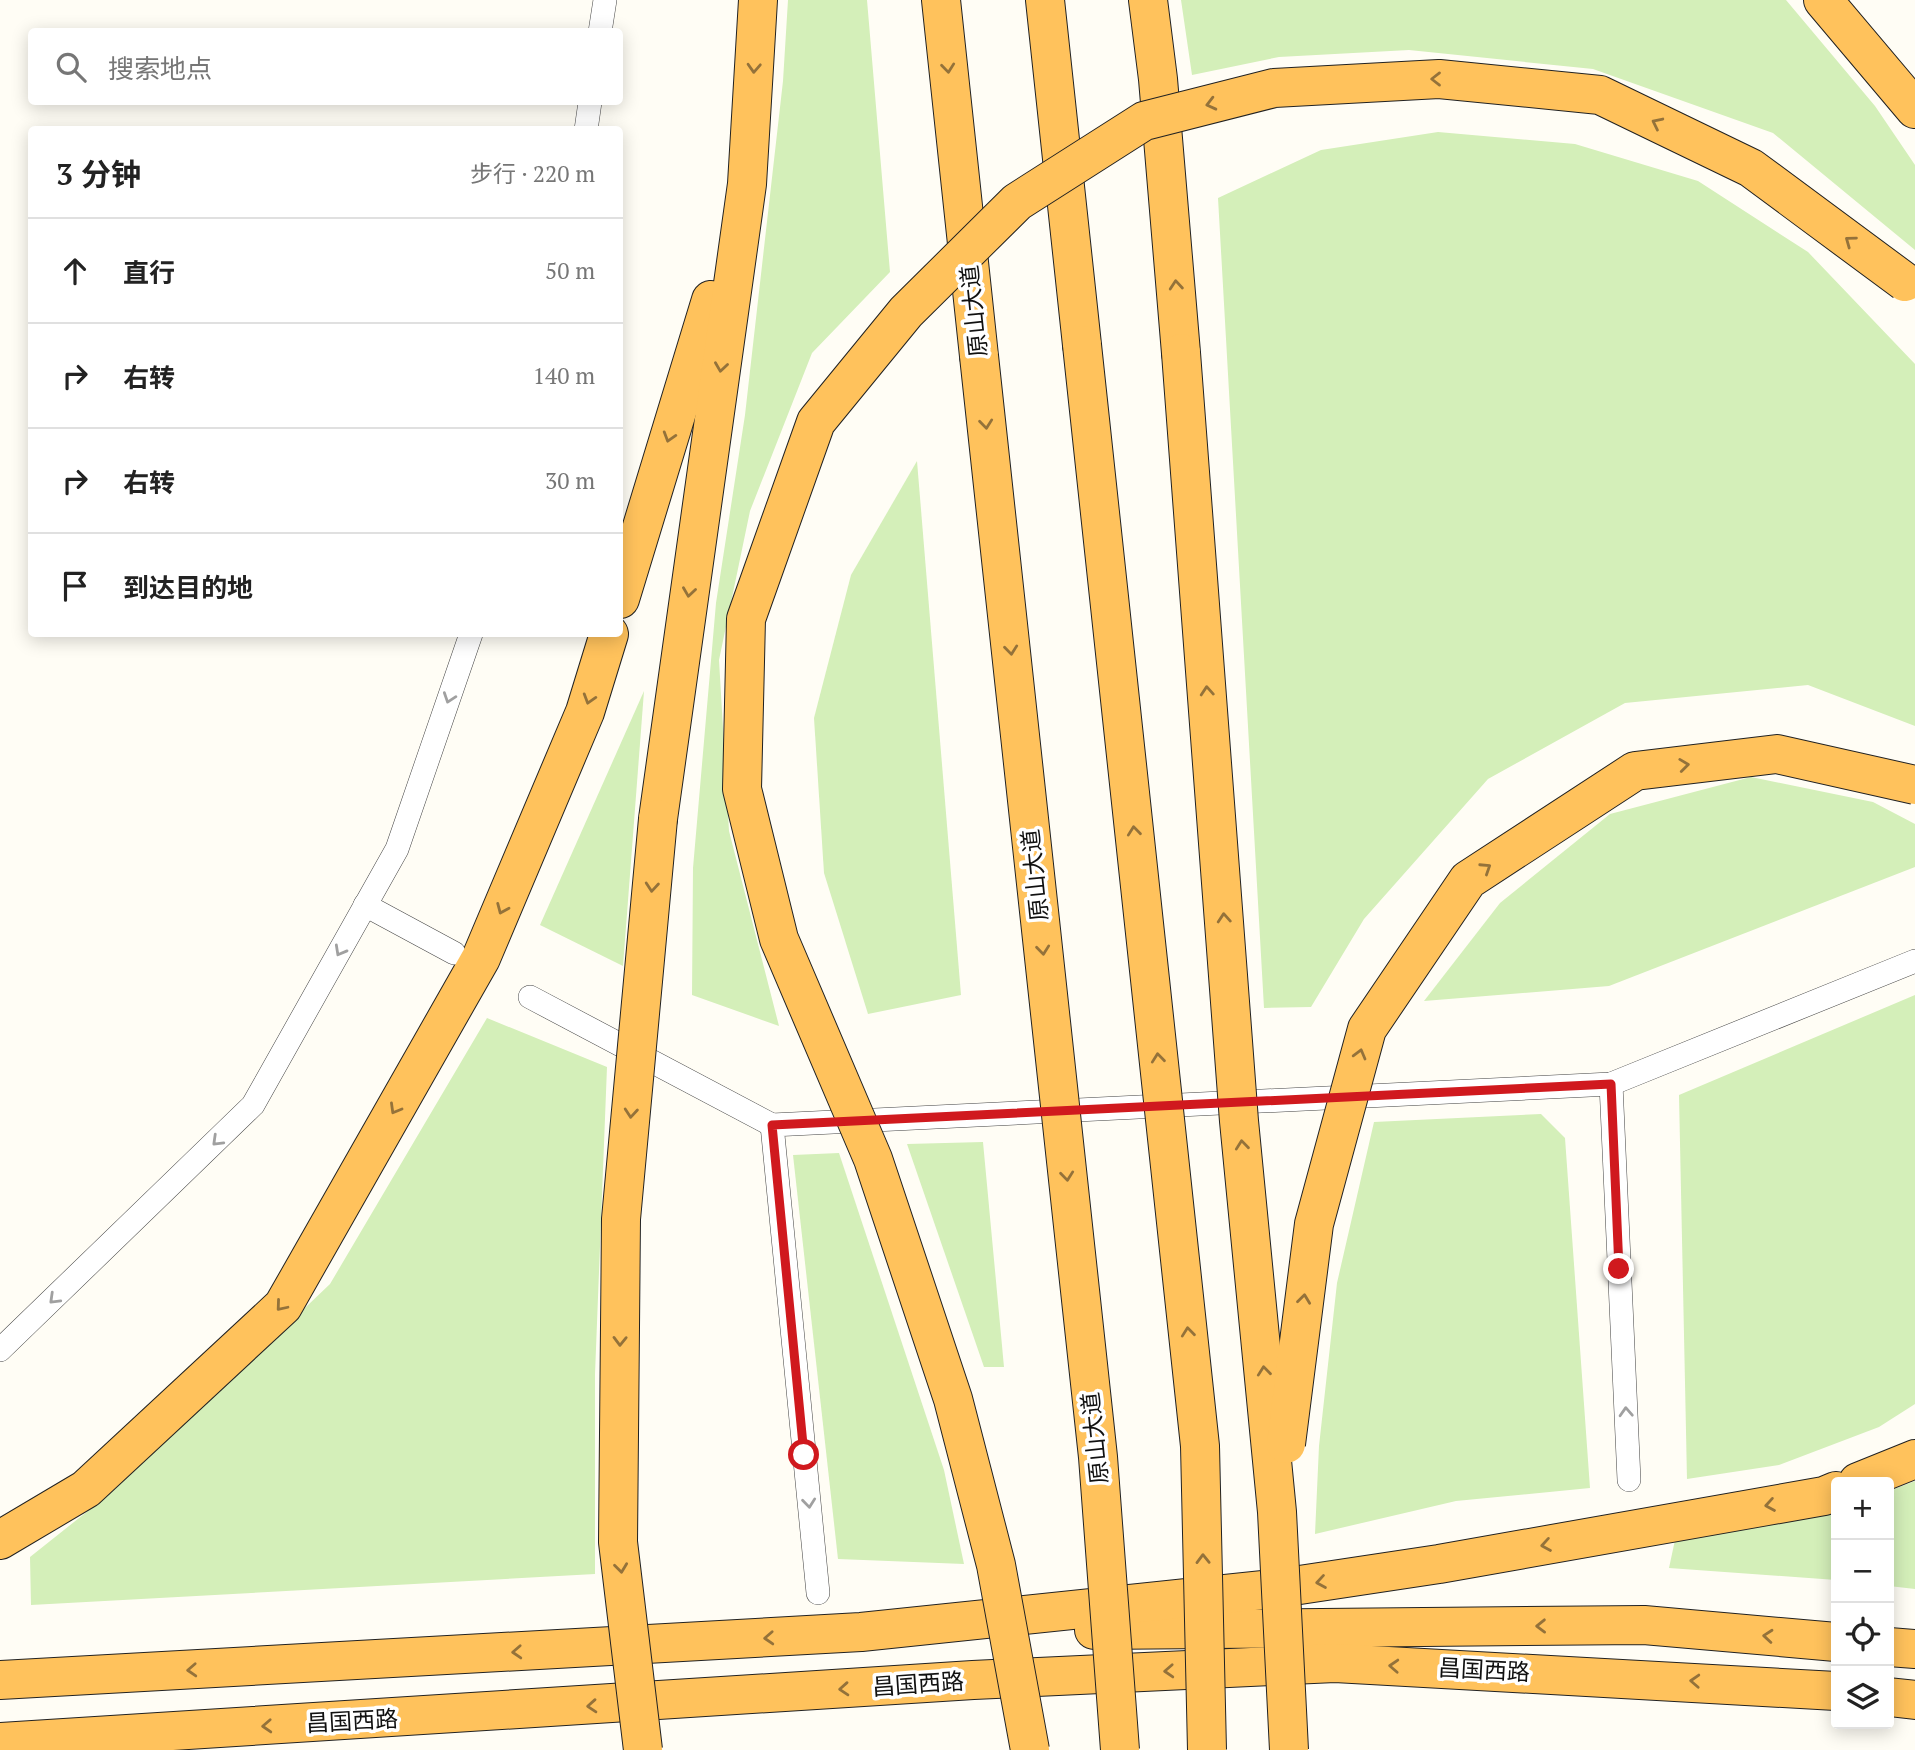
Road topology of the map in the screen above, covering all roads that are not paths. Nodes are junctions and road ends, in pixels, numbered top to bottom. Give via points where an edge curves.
1 (605, 0) edge
2 (758, 0) edge
3 (941, 0) edge
4 (1045, 0) edge
5 (1148, 0) edge
6 (1823, 0) edge
7 (601, 28) edge
8 (590, 105) edge
9 (1915, 109) edge
10 (587, 126) edge
11 (747, 184) junction
12 (1910, 291) edge
13 (623, 589) edge
14 (470, 637) edge
15 (608, 637) edge
16 (1915, 785) edge
17 (365, 905) junction
18 (454, 953) dead end
19 (1915, 961) edge
20 (530, 997) dead end
21 (1611, 1084) junction
22 (772, 1125) junction
23 (0, 1350) edge
24 (1915, 1459) edge
25 (1870, 1477) edge
26 (1629, 1480) dead end
27 (1831, 1493) edge
28 (1277, 1512) junction
29 (0, 1540) edge
30 (818, 1593) dead end
31 (861, 1632) junction
32 (1831, 1642) edge
33 (1894, 1647) edge
34 (1915, 1649) edge
35 (0, 1680) edge
36 (1831, 1691) edge
37 (1894, 1698) edge
38 (1915, 1700) edge
39 (0, 1742) edge
40 (643, 1750) edge
41 (1030, 1750) edge
42 (1120, 1750) edge
43 (1207, 1750) edge
44 (1289, 1750) edge

1 - 7 lane
2 -> 11 highway
3 -> 42 highway, 原山大道, bridge via 1098,1457
43 -> 4 highway, bridge via 1200,1446
28 -> 5 highway, bridge via 1240,1121 1181,353
6 - 9 highway
8 - 10 lane
11 -> 13 highway
11 -> 40 highway, bridge via 658,819 621,1219 618,1542
12 -> 41 highway, bridge via 1751,168 1600,95 1439,79 1275,88 1144,121 1017,202 906,312 816,422 746,619 743,789 779,939 873,1159 953,1399 996,1566
14 -> 17 lane via 397,849
15 -> 29 highway via 585,712 481,958 283,1306 86,1489
28 -> 16 highway, bridge via 1314,1224 1367,1029 1468,880 1635,771 1777,754
17 - 18 lane
17 -> 23 lane via 253,1105
19 - 21 lane
20 - 22 lane
21 - 22 lane
26 -> 21 lane
22 -> 30 lane
24 - 25 highway
27 -> 31 highway via 1273,1589
28 - 44 highway, bridge
32 -> 31 highway via 1644,1625
31 -> 35 highway
33 - 34 highway
36 -> 39 highway, 昌国西路 via 1335,1663 974,1680
37 - 38 highway

